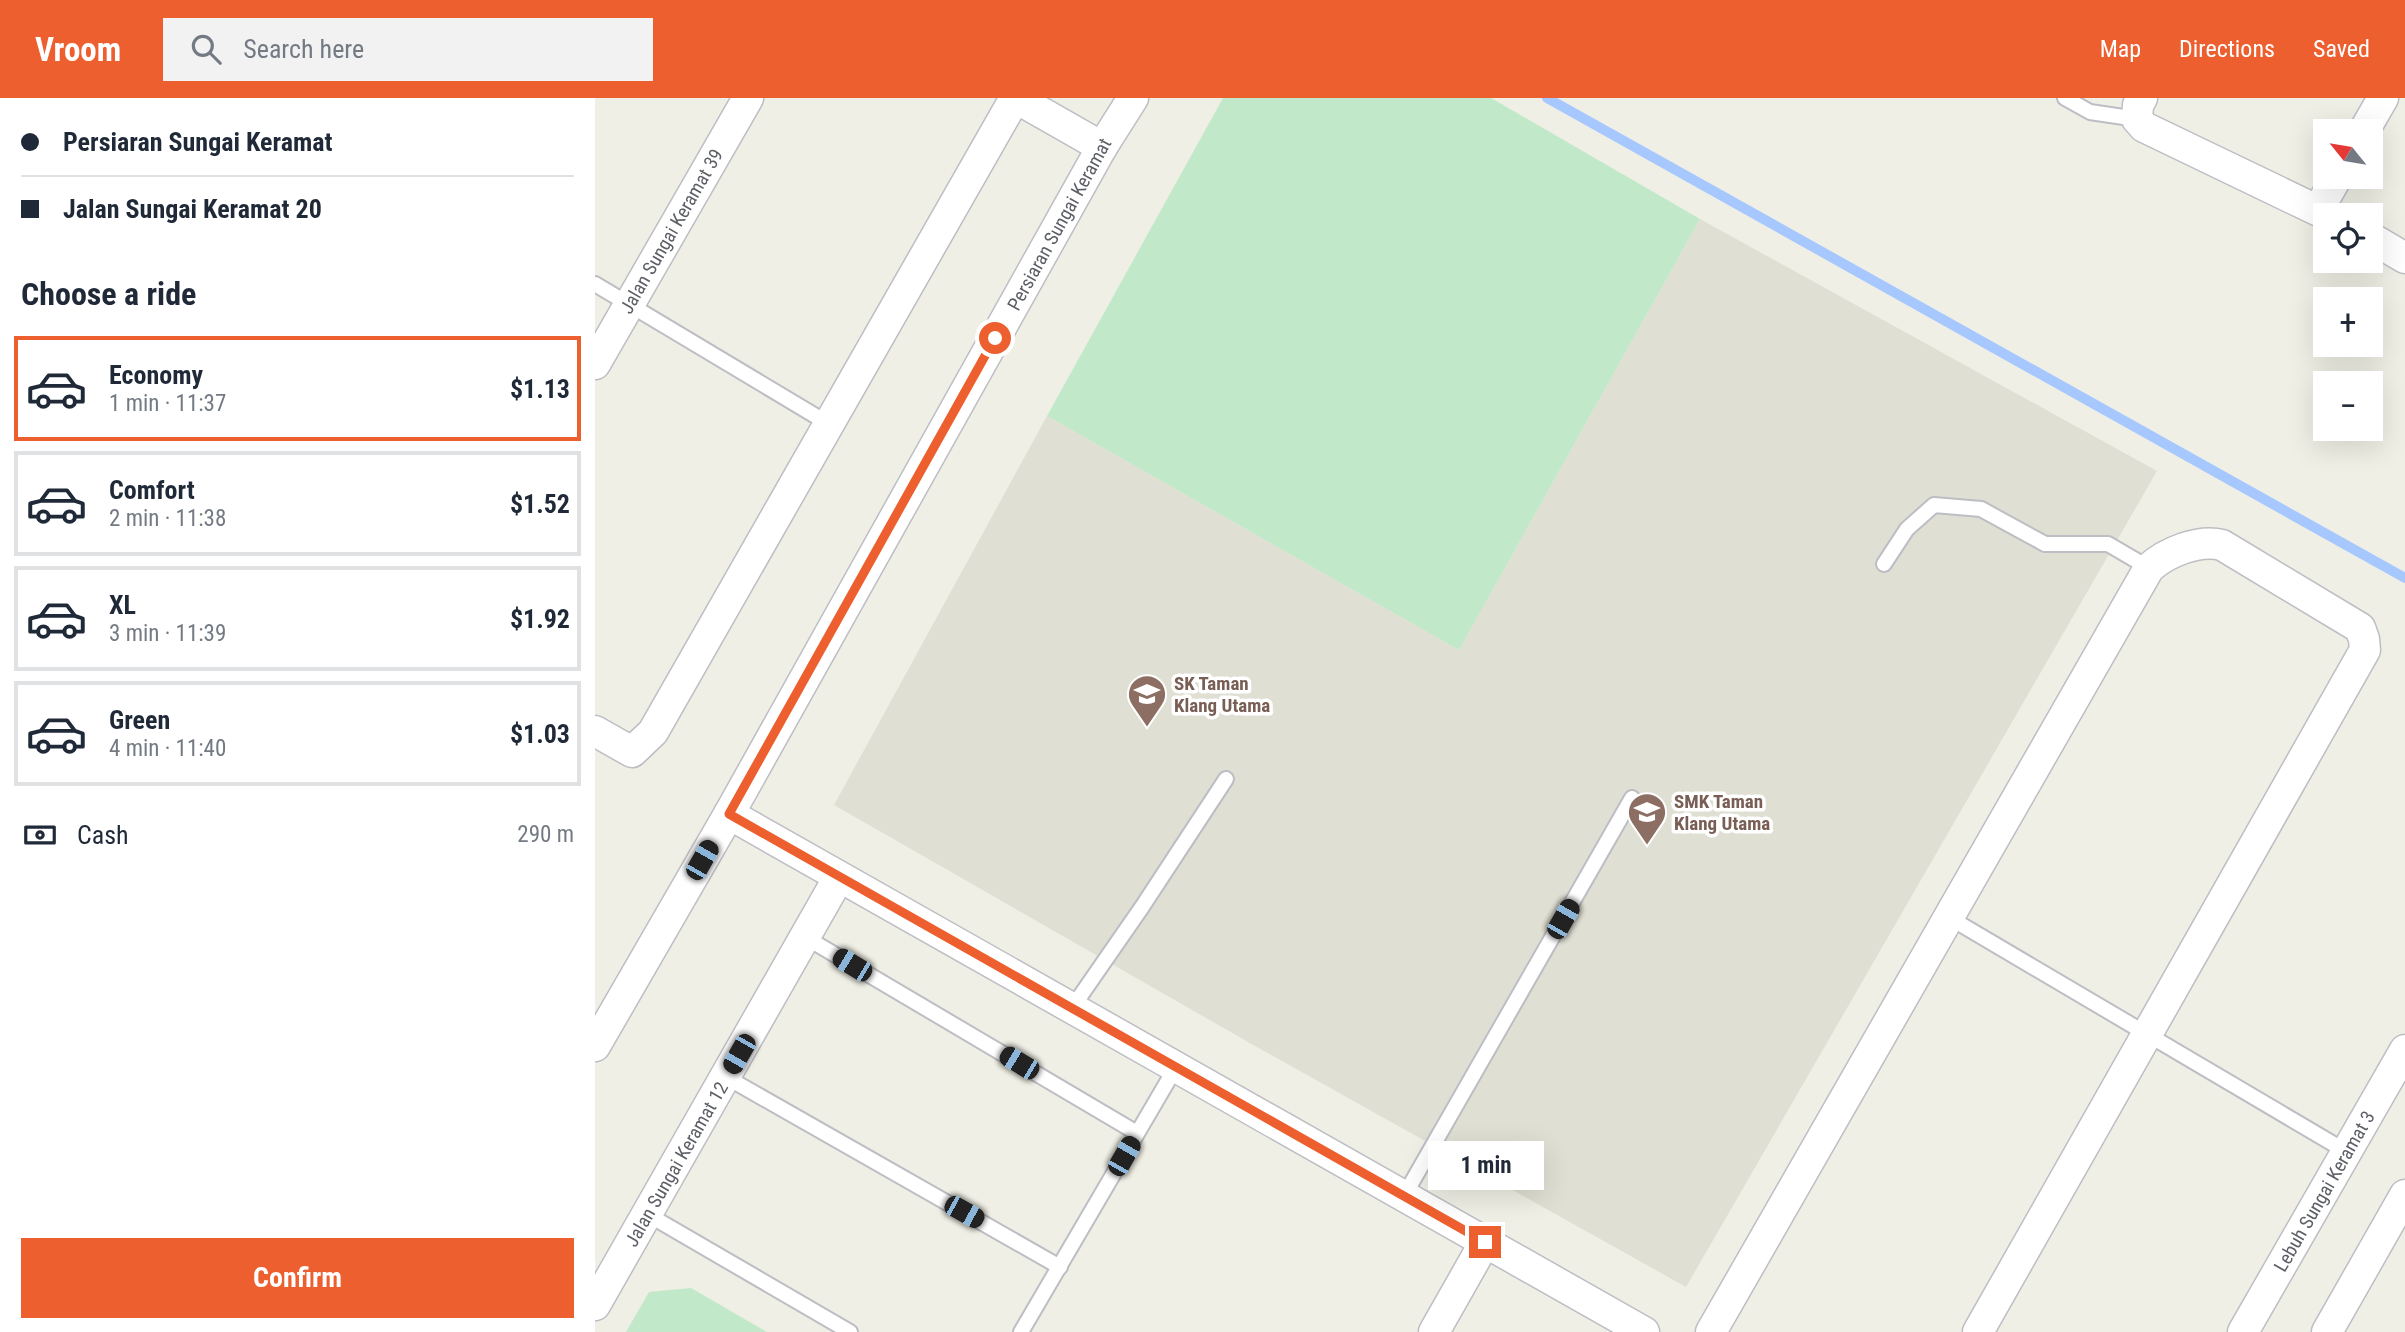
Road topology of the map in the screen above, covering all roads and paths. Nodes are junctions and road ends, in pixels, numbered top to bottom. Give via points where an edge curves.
1 (748, 98) edge
2 (1016, 98) edge
3 (1133, 98) edge
4 (2065, 98) edge
5 (2383, 98) edge
6 (2140, 108) edge
7 (2371, 119) edge
8 (1102, 147) junction
9 (2313, 209) edge
10 (2383, 246) edge
11 (2405, 258) edge
12 (595, 284) edge
13 (629, 304) junction
14 (595, 364) edge
15 (829, 424) junction
16 (1884, 564) dead end
17 (2149, 568) junction
18 (595, 731) edge
19 (1226, 779) dead end
20 (1632, 798) dead end
21 (729, 814) junction
22 (839, 877) junction
23 (1950, 918) junction
24 (805, 937) junction
25 (1072, 1008) junction
26 (2146, 1033) junction
27 (595, 1046) edge
28 (2405, 1049) edge
29 (1176, 1067) junction
30 (726, 1077) junction
31 (1137, 1133) junction
32 (2347, 1152) junction
33 (2405, 1195) edge
34 (1404, 1196) junction
35 (647, 1214) junction
36 (1485, 1242) junction
37 (1060, 1267) junction
38 (595, 1305) edge
39 (850, 1332) edge
40 (1021, 1332) edge
41 (1434, 1332) edge
42 (1644, 1332) edge
43 (1711, 1332) edge
44 (1978, 1332) edge
45 (2243, 1332) edge
46 (2327, 1332) edge

1 - 13 street, Jalan Sungai Keramat 39
2 - 8 street
2 - 15 street
3 - 8 street, Persiaran Sungai Keramat
4 - 6 lane via 2091,112
5 - 7 street
6 - 9 street via 2144,127
8 - 21 street, Persiaran Sungai Keramat
10 - 11 street
12 - 13 lane
13 - 14 street, Jalan Sungai Keramat 39
13 - 15 lane
15 - 18 street via 653,732 632,752
16 - 17 lane via 1907,528 1934,505 1981,509 2045,544 2108,544
17 - 23 street
17 - 26 street via 2158,559 2199,544 2222,545 2360,628 2365,650
19 - 25 lane
20 - 34 lane
21 - 22 street
21 - 27 street, Persiaran Sungai Keramat
22 - 24 street, Jalan Sungai Keramat 12
22 - 25 street
23 - 26 lane
23 - 43 street
24 - 30 street, Jalan Sungai Keramat 12
24 - 31 lane
25 - 29 street
26 - 32 lane
26 - 44 street
28 - 32 street, Lebuh Sungai Keramat 3
29 - 31 lane
29 - 34 street
30 - 35 street, Jalan Sungai Keramat 12
30 - 37 lane
31 - 37 lane
32 - 45 street, Lebuh Sungai Keramat 3
33 - 46 street
34 - 36 street
35 - 38 street, Jalan Sungai Keramat 12
35 - 39 lane
36 - 41 street
36 - 42 street
37 - 40 lane

